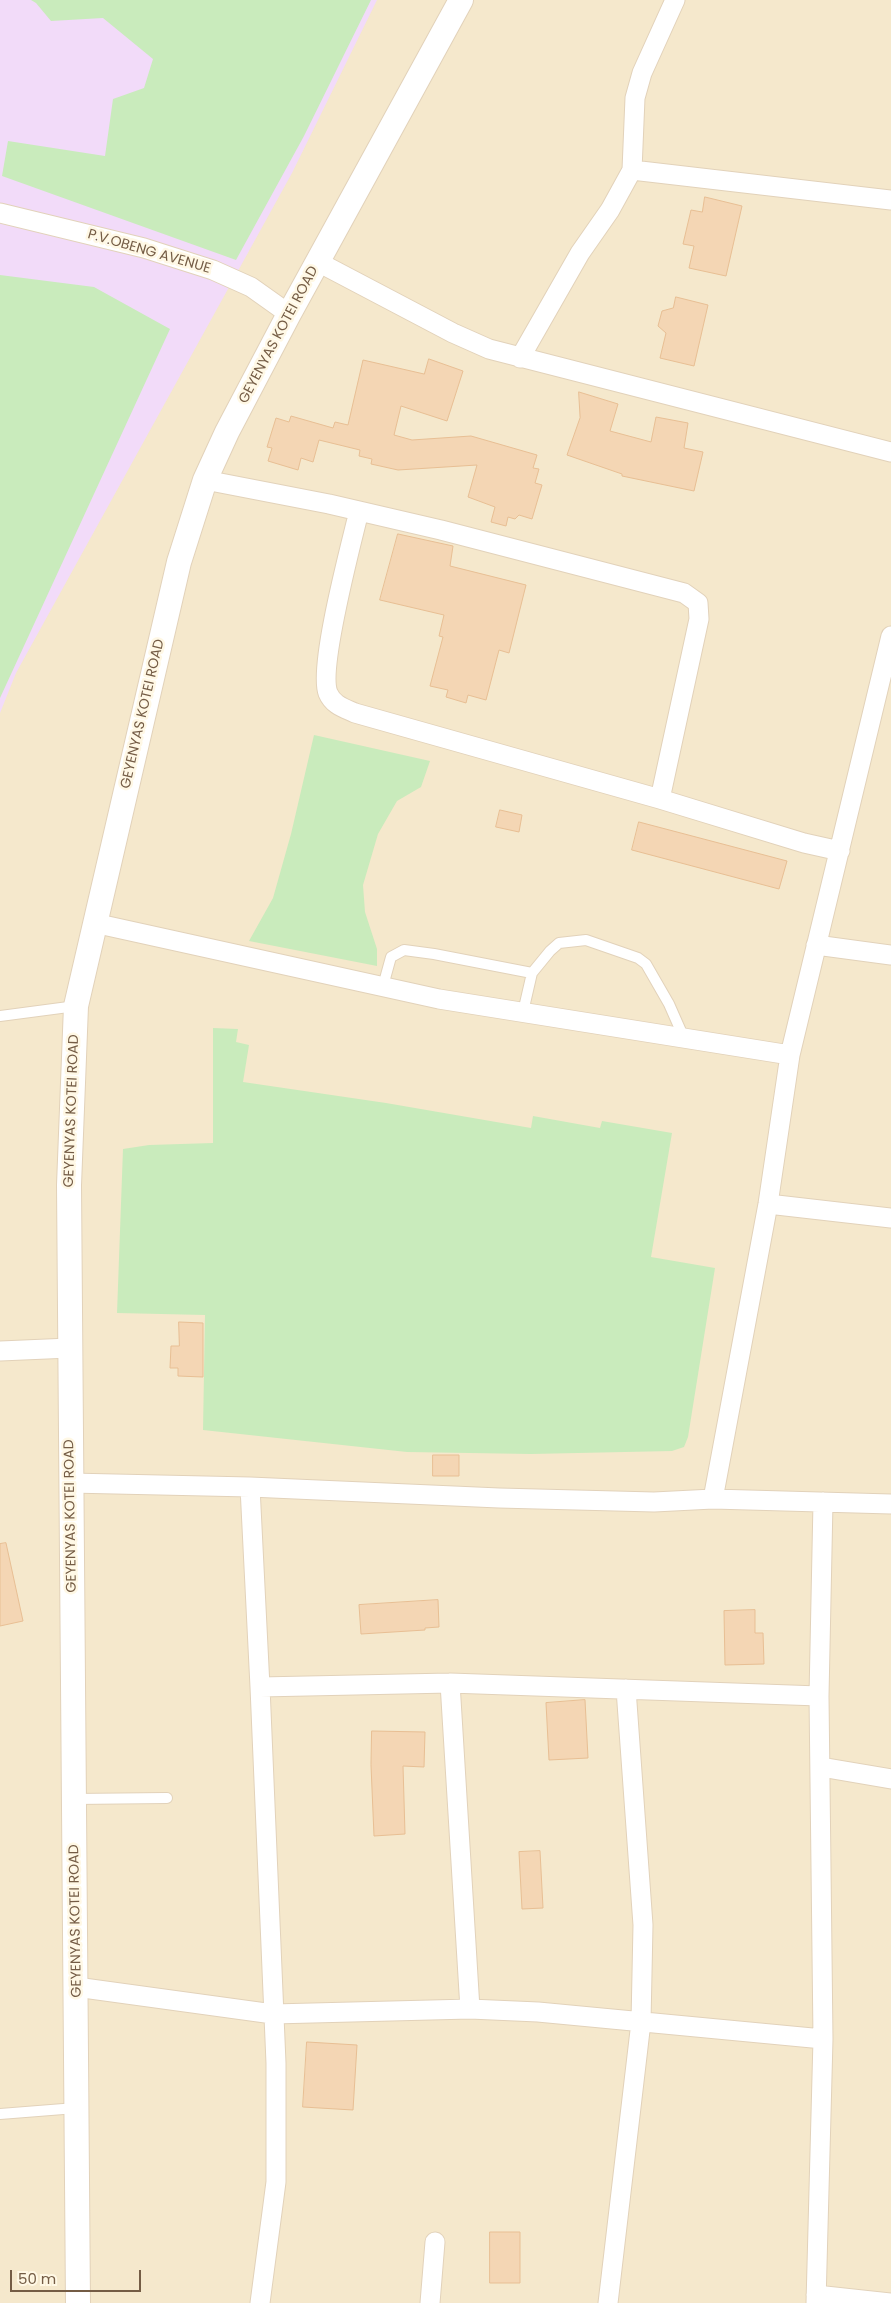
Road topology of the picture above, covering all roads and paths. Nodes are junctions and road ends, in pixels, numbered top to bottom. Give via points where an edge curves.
1 (461, 0) edge
2 (675, 0) edge
3 (632, 170) junction
4 (891, 200) edge
5 (0, 213) edge
6 (318, 262) junction
7 (289, 314) junction
8 (520, 358) junction
9 (891, 452) edge
10 (205, 480) junction
11 (358, 511) junction
12 (891, 636) edge
13 (660, 799) junction
14 (840, 851) junction
15 (94, 923) junction
16 (816, 945) junction
17 (891, 955) edge
18 (532, 973) junction
19 (383, 986) junction
20 (76, 1006) junction
21 (523, 1012) junction
22 (0, 1016) edge
23 (684, 1038) junction
24 (790, 1055) junction
25 (768, 1204) junction
26 (891, 1218) edge
27 (70, 1348) junction
28 (0, 1351) edge
29 (70, 1483) junction
30 (250, 1487) junction
31 (713, 1499) junction
32 (823, 1502) junction
33 (891, 1504) edge
34 (450, 1683) junction
35 (260, 1687) junction
36 (626, 1689) junction
37 (819, 1696) junction
38 (821, 1766) junction
39 (891, 1779) edge
40 (167, 1798) dead end
41 (74, 1799) junction
42 (76, 1987) junction
43 (470, 2009) junction
44 (273, 2014) junction
45 (641, 2022) junction
46 (823, 2039) junction
47 (77, 2108) junction
48 (0, 2114) edge
49 (435, 2242) dead end
50 (816, 2299) edge
51 (78, 2303) edge
52 (260, 2303) edge
53 (430, 2303) edge
54 (608, 2303) edge
55 (891, 2303) edge

1 - 6 street, GEYENYAS KOTEI ROAD
2 - 3 street via 654,42 635,98
3 - 4 street
3 - 8 street
5 - 7 street, P.V.OBENG AVENUE via 144,248 213,270 251,287
6 - 7 street, GEYENYAS KOTEI ROAD
6 - 8 street via 453,333 488,349
7 - 10 street, GEYENYAS KOTEI ROAD
8 - 9 street
10 - 11 street
10 - 15 street, GEYENYAS KOTEI ROAD via 179,562
11 - 13 street via 326,667 328,692 333,703 355,713
11 - 13 street via 684,593 698,603 699,619
12 - 14 street
13 - 14 street
14 - 16 street
15 - 19 street
15 - 20 street, GEYENYAS KOTEI ROAD
16 - 17 street
16 - 24 street
18 - 19 lane via 404,950 391,957
18 - 21 lane
18 - 23 lane via 559,943 572,940 586,940 638,958 646,964 669,1004
19 - 21 street
20 - 22 lane
20 - 27 street, GEYENYAS KOTEI ROAD via 69,1185
21 - 23 street
23 - 24 street
24 - 25 street
25 - 26 street
25 - 31 street
27 - 28 street
27 - 29 street, GEYENYAS KOTEI ROAD
29 - 30 street
29 - 41 street, GEYENYAS KOTEI ROAD
30 - 31 street via 654,1502
30 - 35 street
31 - 32 street
32 - 33 street
32 - 37 street
34 - 35 street
34 - 36 street
34 - 43 street
35 - 44 street
36 - 37 street
36 - 45 street via 643,1925
37 - 38 street
38 - 39 street
38 - 46 street
40 - 41 lane
41 - 42 street, GEYENYAS KOTEI ROAD
42 - 44 street
42 - 47 street, GEYENYAS KOTEI ROAD
43 - 44 street
43 - 45 street
44 - 52 street via 276,2182
45 - 46 street
45 - 54 street
46 - 50 street
47 - 48 lane
47 - 51 street, GEYENYAS KOTEI ROAD
49 - 53 street
50 - 55 street

